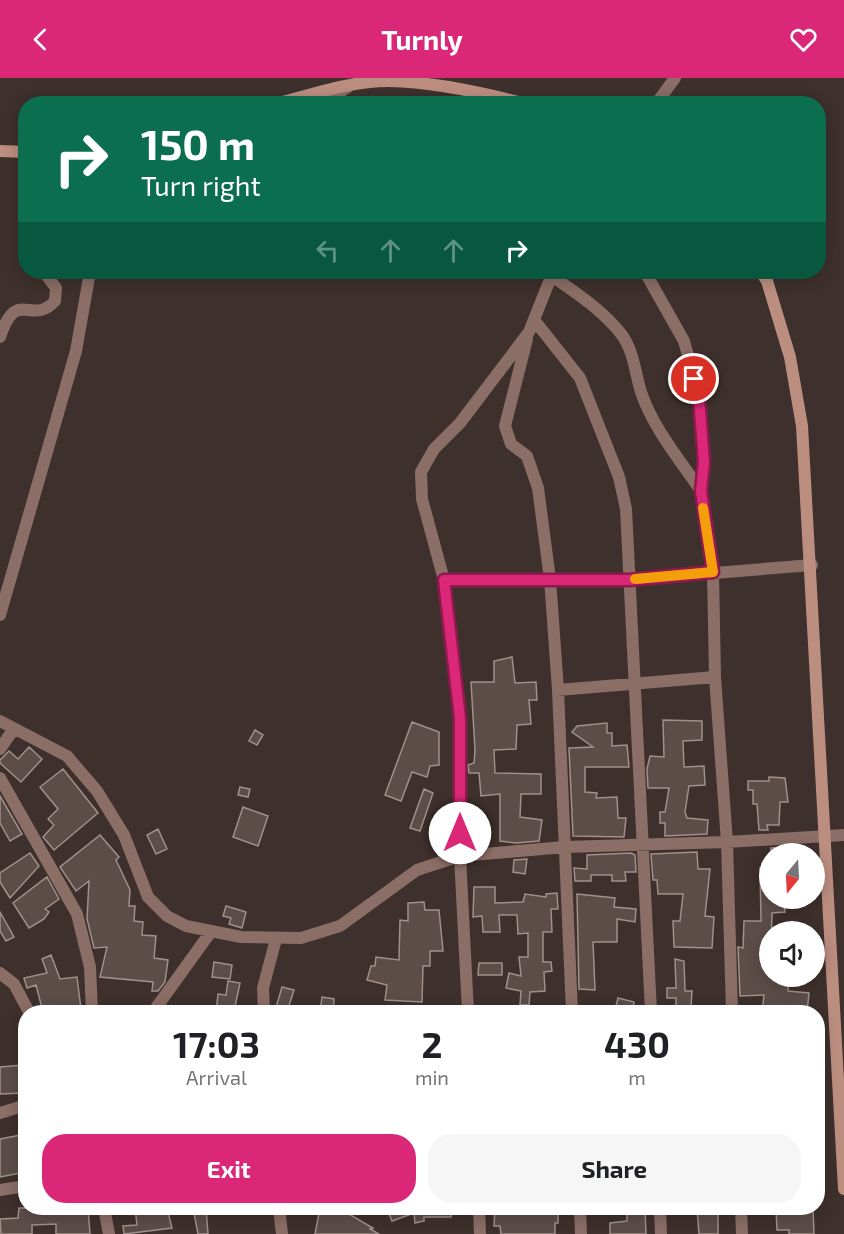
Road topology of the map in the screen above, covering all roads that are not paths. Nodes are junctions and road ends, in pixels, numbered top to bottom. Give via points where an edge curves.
1 (675, 78) edge
2 (387, 80) edge
3 (348, 87) junction
4 (309, 96) edge
5 (334, 96) edge
6 (494, 96) edge
7 (662, 96) edge
8 (0, 151) edge
9 (18, 152) edge
10 (49, 279) edge
11 (89, 279) edge
12 (551, 279) edge
13 (559, 279) edge
14 (649, 279) edge
15 (766, 279) edge
16 (532, 326) junction
17 (0, 338) edge
18 (701, 491) junction
19 (812, 565) junction
20 (713, 572) junction
21 (550, 579) junction
22 (444, 580) junction
23 (629, 580) junction
24 (0, 615) edge
25 (715, 677) junction
26 (634, 685) junction
27 (558, 690) junction
28 (0, 721) edge
29 (14, 730) junction
30 (0, 749) edge
31 (0, 778) edge
32 (844, 835) edge
33 (825, 836) junction
34 (727, 842) junction
35 (644, 845) junction
36 (565, 846) junction
37 (460, 856) junction
38 (210, 933) junction
39 (276, 939) junction
40 (0, 973) edge
41 (25, 1005) edge
42 (92, 1005) edge
43 (158, 1005) edge
44 (264, 1005) edge
45 (468, 1005) edge
46 (572, 1005) edge
47 (651, 1005) edge
48 (732, 1005) edge
49 (18, 1107) edge
50 (0, 1113) edge
51 (18, 1187) edge
52 (844, 1189) edge
53 (0, 1190) edge
54 (105, 1215) edge
55 (280, 1215) edge
56 (479, 1215) edge
57 (580, 1215) edge
58 (660, 1215) edge
59 (741, 1215) edge
60 (109, 1234) edge
61 (282, 1234) edge
62 (480, 1234) edge
63 (581, 1234) edge
64 (661, 1234) edge
65 (742, 1234) edge

1 - 7 street
2 - 3 street
2 - 6 street
3 - 4 street
3 - 5 street
8 - 9 street
10 - 17 street via 56,288 55,301 36,310 12,311
11 - 24 street via 76,351
12 - 16 street
13 - 18 street via 599,310 623,337 641,393
14 - 18 street via 684,341 699,398 704,462
15 - 19 street via 790,357 802,426
16 - 21 street via 505,426 511,444 527,456 538,488
16 - 22 street via 460,423 434,449 421,472 422,499
16 - 23 street via 580,378 619,477 626,509
18 - 20 street
19 - 20 street
19 - 33 street
20 - 23 street
20 - 25 street
21 - 22 street
21 - 23 street
21 - 27 street
22 - 37 street via 460,718
23 - 26 street
25 - 26 street
25 - 34 street
26 - 27 street
26 - 35 street
27 - 36 street
28 - 29 street
29 - 30 street
29 - 38 street via 68,756 97,791 124,835 148,897 167,916
31 - 42 street via 77,914 90,967
32 - 33 street
33 - 34 street
33 - 52 street
34 - 35 street
34 - 48 street
35 - 36 street
35 - 47 street
36 - 37 street
36 - 46 street
37 - 39 street via 417,870 340,926 301,938
37 - 45 street
38 - 39 street
38 - 43 street
39 - 44 street via 263,988
40 - 41 street via 14,984
49 - 50 street
51 - 53 street
54 - 60 street
55 - 61 street
56 - 62 street
57 - 63 street
58 - 64 street
59 - 65 street

